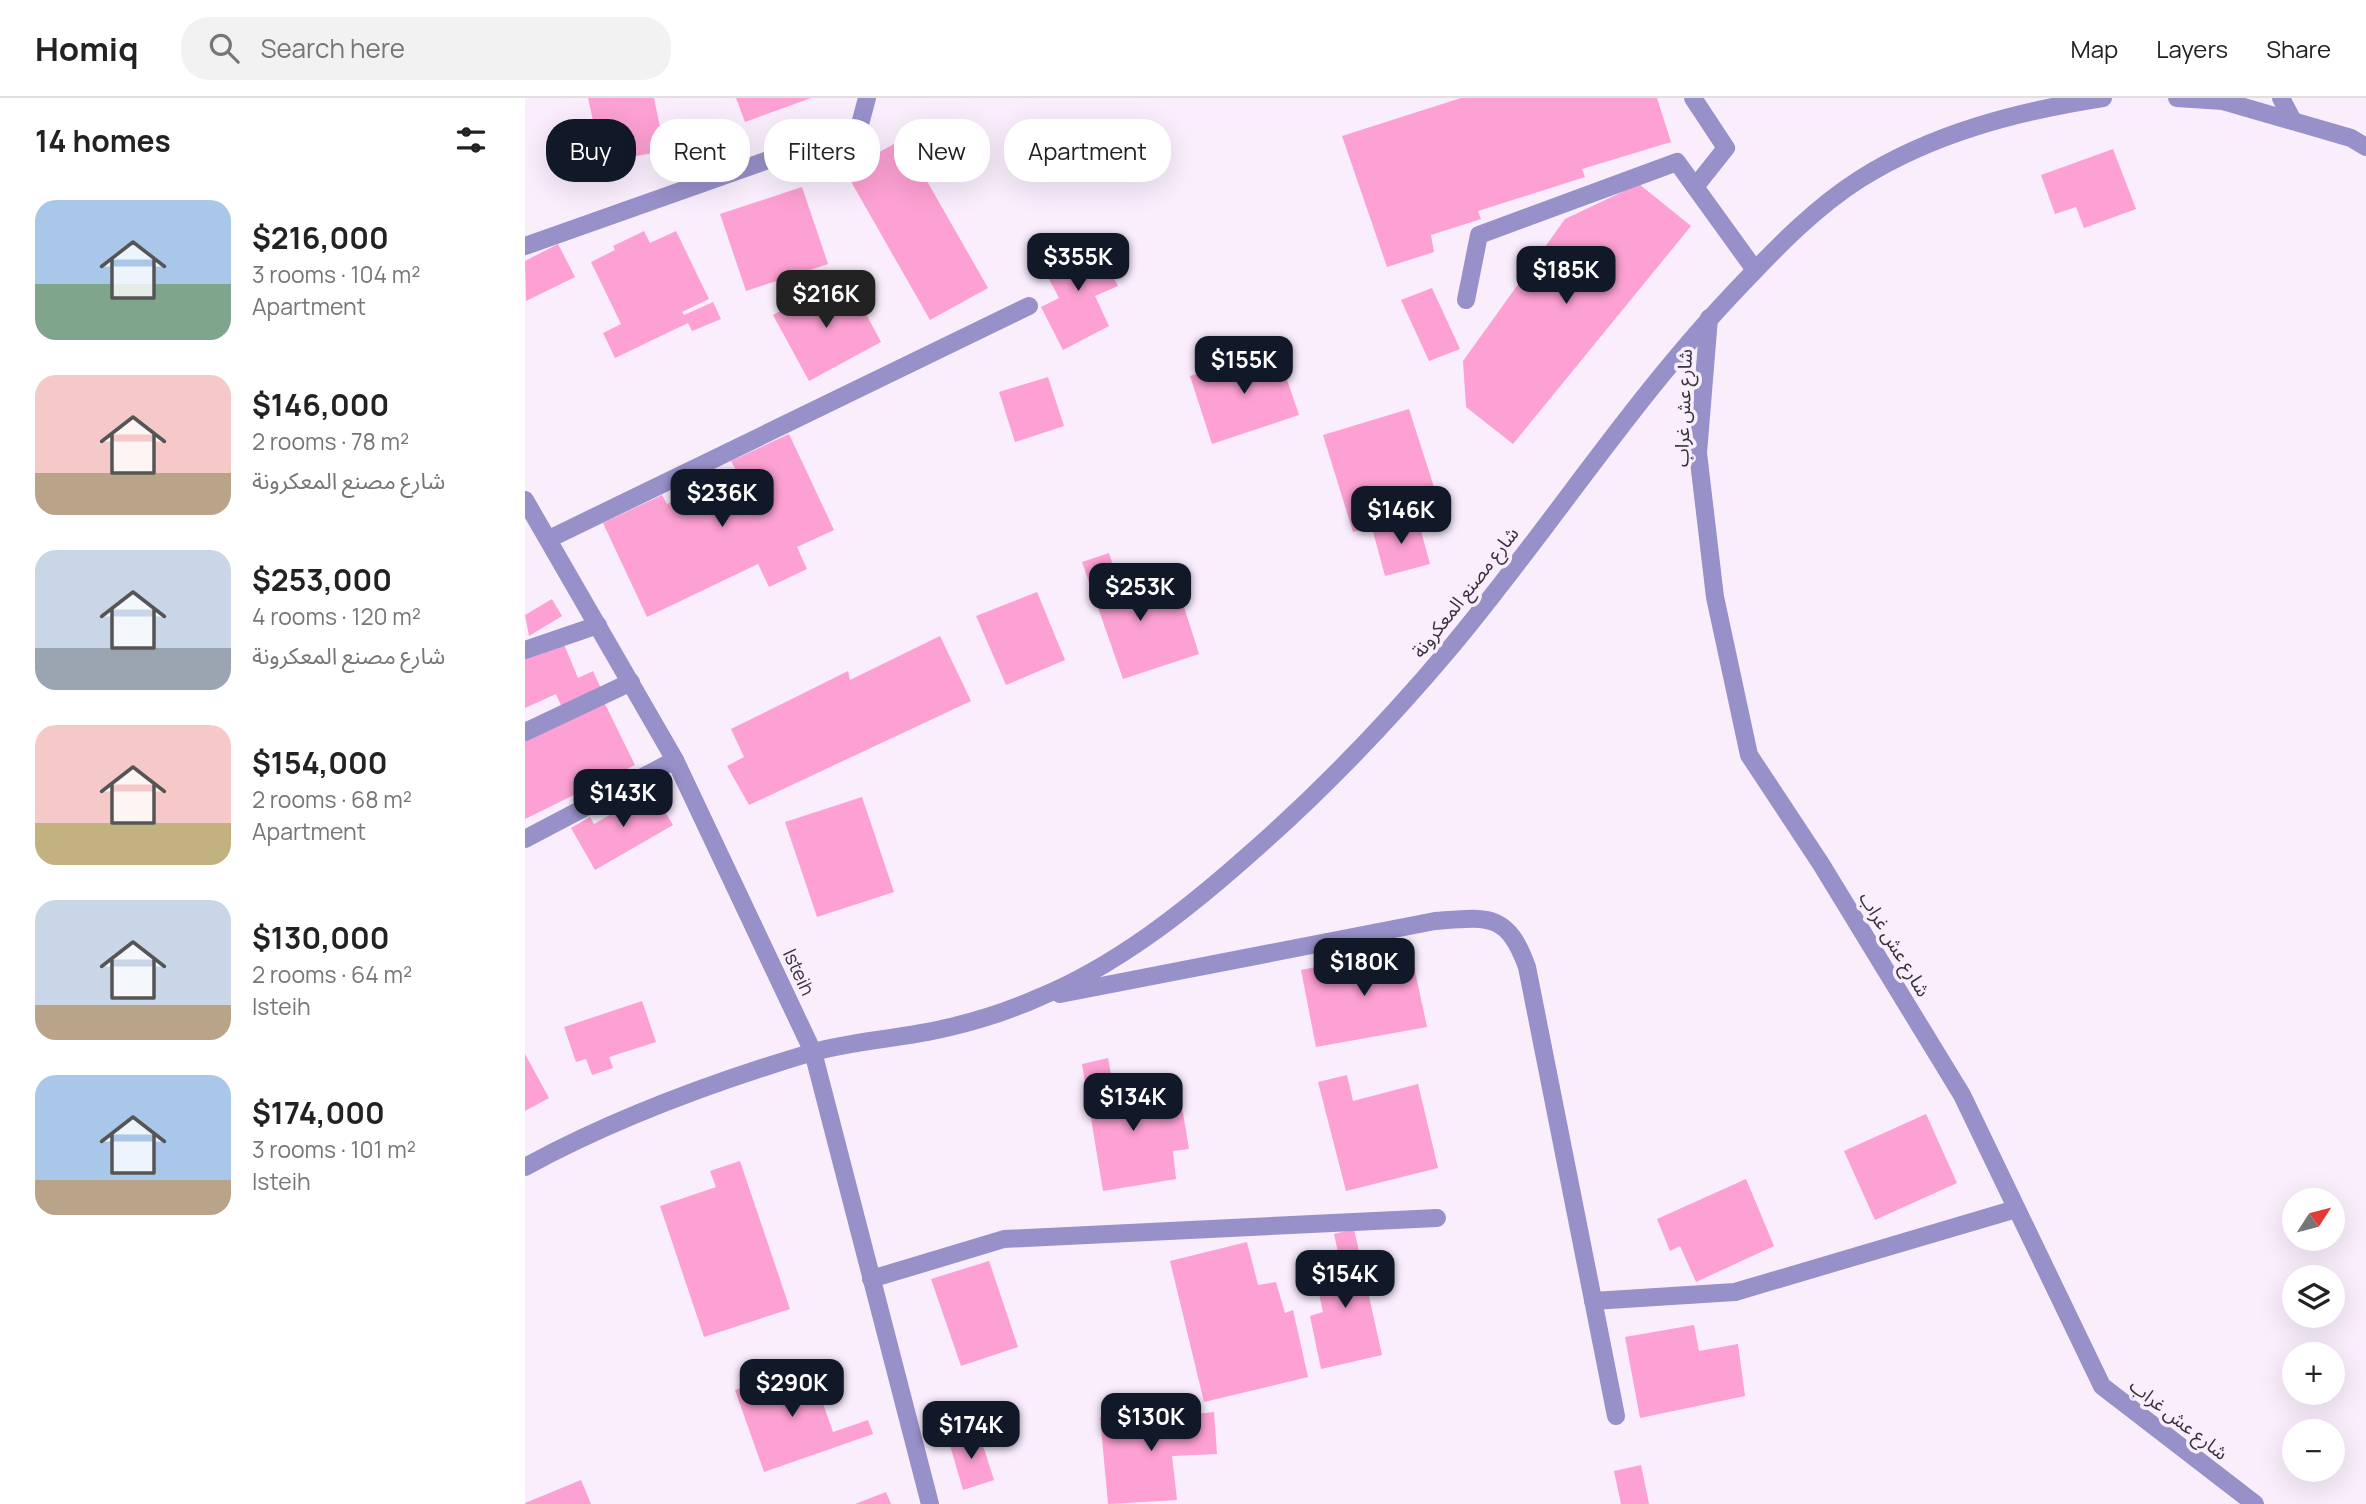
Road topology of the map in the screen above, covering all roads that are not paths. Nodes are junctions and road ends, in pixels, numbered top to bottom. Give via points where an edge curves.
1 (867, 98) edge
2 (1693, 98) edge
3 (2103, 98) edge
4 (2177, 98) edge
5 (2281, 98) edge
6 (2293, 121) junction
7 (2366, 147) edge
8 (1695, 187) junction
9 (525, 246) edge
10 (1755, 270) junction
11 (1466, 300) dead end
12 (1029, 306) dead end
13 (1709, 318) junction
14 (526, 503) edge
15 (549, 538) junction
16 (598, 625) junction
17 (525, 650) edge
18 (631, 682) junction
19 (525, 732) edge
20 (675, 760) junction
21 (525, 839) edge
22 (1040, 998) junction
23 (813, 1052) junction
24 (525, 1167) edge
25 (2017, 1209) junction
26 (1437, 1218) dead end
27 (871, 1279) junction
28 (1593, 1301) junction
29 (1616, 1416) dead end
30 (930, 1504) edge
31 (2255, 1504) edge

1 - 9 street via 859,128
2 - 8 street via 1726,148
3 - 10 street, شارع مصنع المعكرونة via 1979,125 1921,147 1859,180 1782,241
4 - 6 street via 2223,101
5 - 6 street
6 - 7 street
8 - 10 street
8 - 11 street via 1677,162 1479,235
10 - 13 street, شارع مصنع المعكرونة
12 - 15 street
13 - 22 street, شارع مصنع المعكرونة via 1611,436 1452,646 1350,760 1242,861 1122,954
13 - 25 street, شارع عش غراب via 1698,453 1715,597 1749,755 1962,1095
14 - 15 street, Isteih
15 - 16 street, Isteih
16 - 17 street
16 - 18 street, Isteih
18 - 19 street
18 - 20 street, Isteih
20 - 21 street
20 - 23 street, Isteih
22 - 23 street, شارع مصنع المعكرونة via 948,1028
22 - 28 street via 1435,920 1471,918 1506,928 1517,941 1527,967
23 - 24 street, شارع مصنع المعكرونة via 669,1102
23 - 27 street, Isteih
25 - 28 street via 1735,1292
25 - 31 street, شارع عش غراب via 2102,1386
26 - 27 street via 1005,1239
27 - 30 street, Isteih
28 - 29 street

